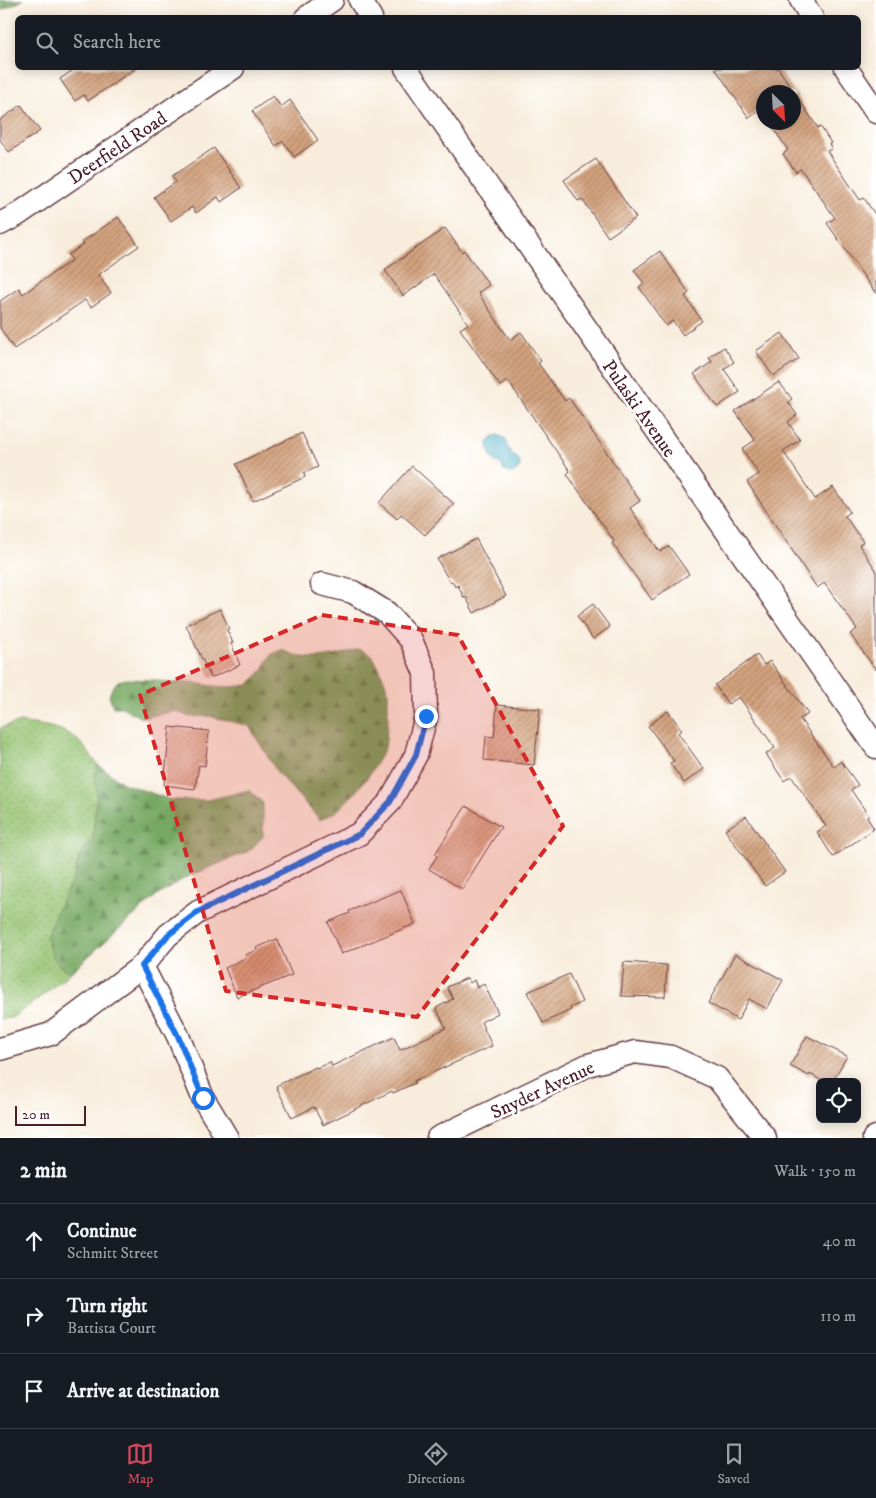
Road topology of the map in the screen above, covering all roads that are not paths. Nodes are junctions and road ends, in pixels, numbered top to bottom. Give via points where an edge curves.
1 (332, 0) edge
2 (360, 0) edge
3 (801, 0) edge
4 (310, 15) edge
5 (370, 15) edge
6 (810, 15) edge
7 (230, 70) edge
8 (407, 70) edge
9 (847, 70) edge
10 (876, 112) edge
11 (0, 224) edge
12 (322, 584) dead end
13 (876, 747) edge
14 (142, 966) junction
15 (0, 1048) edge
16 (227, 1138) edge
17 (438, 1138) edge
18 (765, 1138) edge

1 - 4 street
2 - 5 street
3 - 6 street
7 - 11 street, Deerfield Road
8 - 13 street, Pulaski Avenue
9 - 10 street
12 - 14 street via 353,592 387,613 412,640 424,673 426,716 416,755 390,802 360,834 198,912 168,935
14 - 15 street via 51,1034
14 - 16 street via 178,1036 203,1098
17 - 18 street, Snyder Avenue via 588,1065 635,1052 672,1057 717,1078

